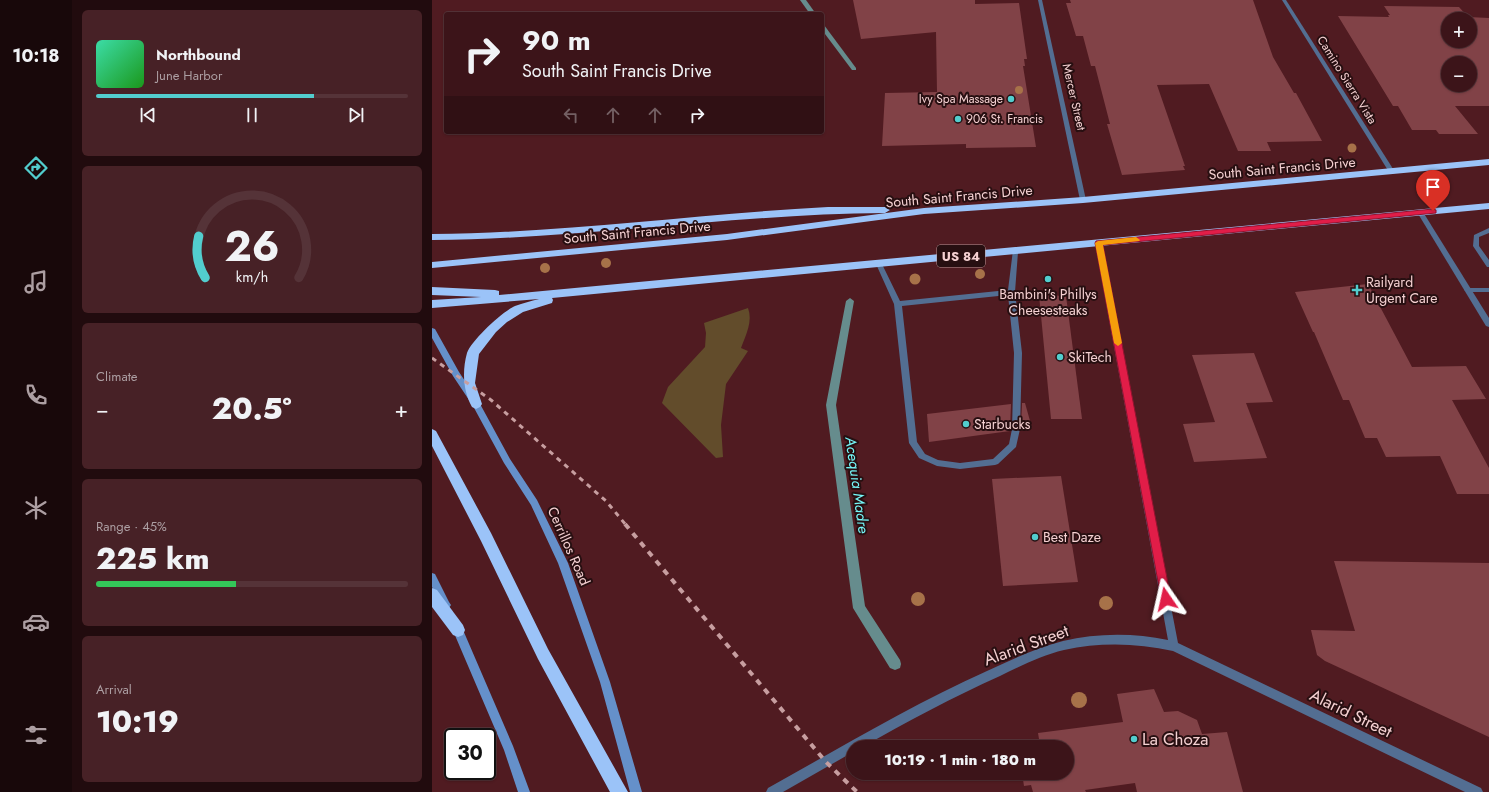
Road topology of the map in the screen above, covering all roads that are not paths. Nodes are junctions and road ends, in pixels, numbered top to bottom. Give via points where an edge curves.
1 (1040, 0) edge
2 (1284, 0) edge
3 (1489, 162) edge
4 (1392, 172) junction
5 (1083, 200) junction
6 (1489, 206) edge
7 (924, 211) junction
8 (1420, 212) junction
9 (1489, 230) edge
10 (432, 237) edge
11 (1098, 243) junction
12 (1015, 252) junction
13 (879, 264) junction
14 (432, 265) edge
15 (1489, 265) edge
16 (594, 290) junction
17 (1468, 290) junction
18 (1489, 290) edge
19 (432, 291) edge
20 (1011, 292) junction
21 (543, 295) junction
22 (432, 304) edge
23 (898, 304) junction
24 (1489, 324) edge
25 (432, 332) edge
26 (476, 404) junction
27 (432, 434) edge
28 (432, 577) edge
29 (432, 595) edge
30 (458, 630) junction
31 (1174, 646) junction
32 (524, 792) edge
33 (619, 792) edge
34 (636, 792) edge
35 (772, 792) edge
36 (1477, 792) edge

1 - 5 street, Mercer Street
2 - 4 street, Camino Sierra Vista
3 - 4 highway, South Saint Francis Drive
4 - 5 highway, South Saint Francis Drive
5 - 7 highway, South Saint Francis Drive
6 - 8 highway, US 84
7 - 10 highway via 836,209 533,235 483,238
7 - 14 highway, South Saint Francis Drive via 727,237
8 - 11 highway, US 84
8 - 17 street
9 - 15 street via 1476,236 1476,246
11 - 12 highway, US 84
11 - 31 street
12 - 13 highway, US 84
12 - 20 street
13 - 16 highway, US 84
13 - 23 street
16 - 21 highway, US 84
16 - 26 highway via 519,309 492,329 473,353 469,383
17 - 18 street
17 - 24 street
19 - 21 highway
20 - 23 street
20 - 23 street via 1018,353 1016,429 1013,445 995,462 960,466 937,463 922,456 913,443
21 - 22 highway, US 84
25 - 26 main road, Cerrillos Road
26 - 34 main road, Cerrillos Road via 507,461 534,503 563,563 605,682
27 - 33 highway via 543,654
28 - 30 main road
29 - 30 highway
30 - 32 main road
31 - 35 street, Alarid Street via 1153,641 1117,638 1071,644 1032,656 972,682
31 - 36 street, Alarid Street

